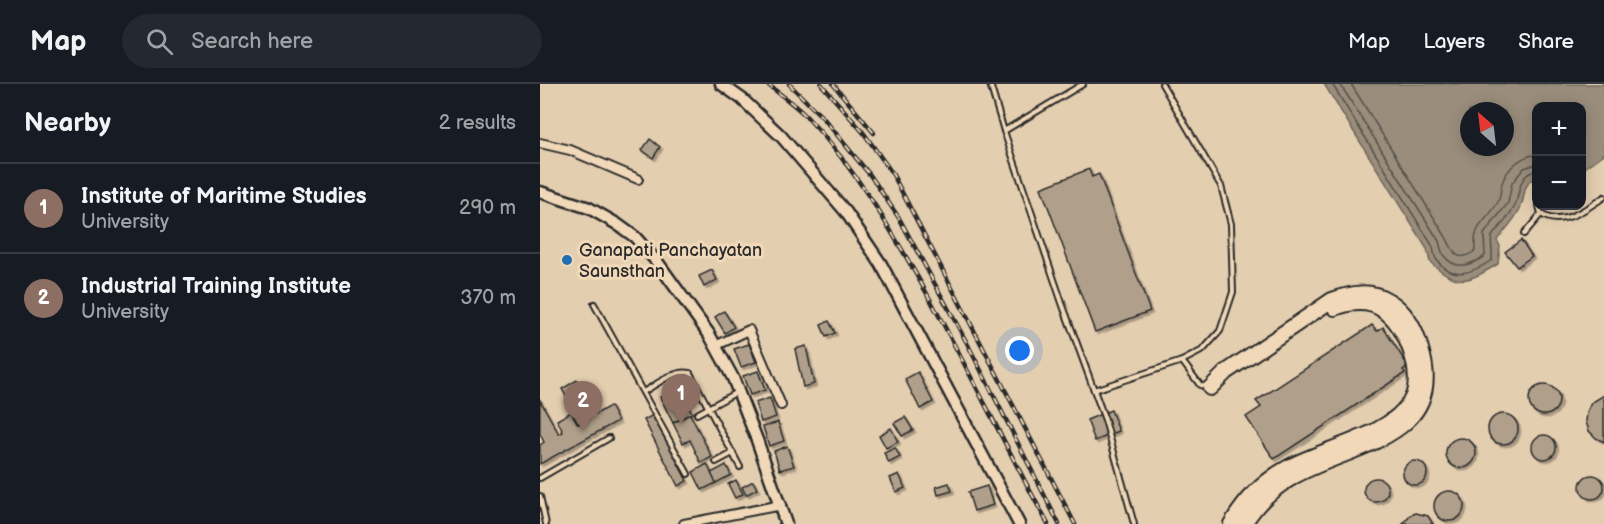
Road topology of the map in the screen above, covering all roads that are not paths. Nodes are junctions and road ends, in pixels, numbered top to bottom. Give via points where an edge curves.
1 (721, 84) edge
2 (990, 84) edge
3 (1083, 84) edge
4 (1162, 84) edge
5 (1004, 131) junction
6 (540, 142) edge
7 (638, 179) dead end
8 (540, 192) edge
9 (1604, 197) edge
10 (1540, 210) edge
11 (1541, 214) junction
12 (1524, 234) dead end
13 (594, 304) dead end
14 (715, 346) junction
15 (1182, 360) junction
16 (1210, 388) joint
17 (1094, 390) junction
18 (738, 391) junction
19 (643, 392) junction
20 (781, 405) dead end
21 (710, 407) junction
22 (698, 414) dead end
23 (609, 438) dead end
24 (733, 453) junction
25 (1332, 454) junction
26 (716, 462) dead end
27 (740, 467) dead end
28 (688, 474) dead end
29 (540, 478) edge
30 (540, 496) edge
31 (781, 505) junction
32 (546, 524) edge
33 (684, 524) edge
34 (786, 524) edge
35 (1019, 524) edge
36 (1134, 524) edge
37 (1232, 524) edge
38 (1244, 524) edge

1 - 35 main road via 781,136 846,212 881,264
2 - 5 lane
3 - 5 lane
4 - 15 lane via 1221,186 1231,224 1233,292 1220,331 1203,350
5 - 17 lane
6 - 7 street via 570,150
8 - 14 main road via 589,208 635,237 658,263
9 - 11 lane via 1563,220
10 - 11 lane
11 - 12 lane
13 - 19 lane
14 - 18 main road
14 - 20 street via 749,330
15 - 16 lane via 1200,385
15 - 17 lane
16 - 25 highway via 1337,307 1368,304 1383,310 1398,324 1409,345 1415,365 1413,397 1390,422
17 - 36 lane
18 - 21 lane
18 - 31 main road
19 - 21 lane via 684,371 690,373
19 - 28 lane
21 - 22 lane
21 - 24 lane
23 - 29 lane
24 - 26 lane
24 - 27 lane
25 - 37 highway via 1299,462 1276,475 1247,501
25 - 38 highway via 1282,484
30 - 32 lane
31 - 33 street
31 - 34 main road

